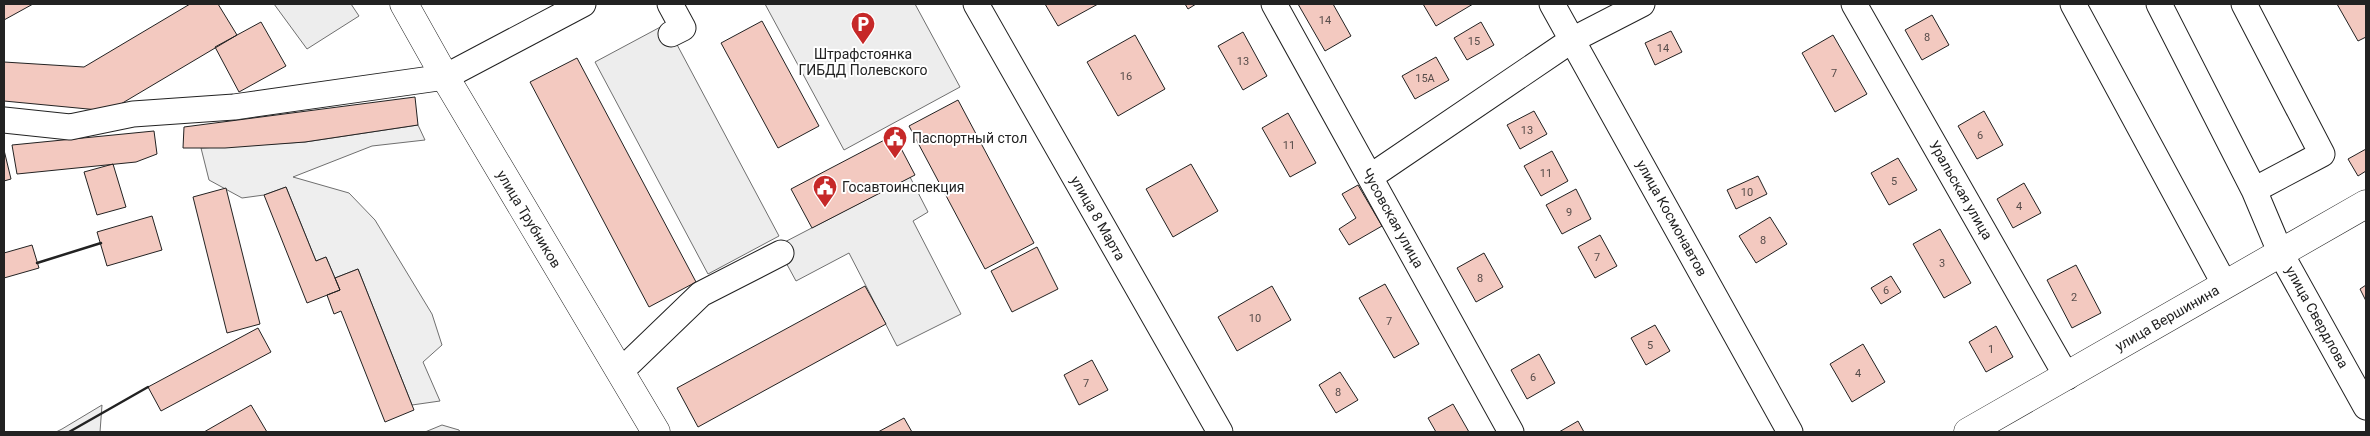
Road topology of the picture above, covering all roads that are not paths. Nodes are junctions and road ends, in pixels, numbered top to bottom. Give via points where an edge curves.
1 (404, 4) edge
2 (583, 4) edge
3 (670, 4) edge
4 (976, 4) edge
5 (1274, 4) edge
6 (1552, 4) edge
7 (1642, 4) edge
8 (1854, 4) edge
9 (2073, 4) edge
10 (2159, 4) edge
11 (2244, 4) edge
12 (671, 34) dead end
13 (1572, 40) junction
14 (445, 77) junction
15 (4, 120) edge
16 (1370, 177) junction
17 (2254, 190) junction
18 (2366, 204) edge
19 (781, 253) dead end
20 (2281, 254) junction
21 (2225, 285) junction
22 (620, 372) junction
23 (2067, 377) junction
24 (2366, 407) edge
25 (656, 432) edge
26 (1220, 432) edge
27 (1511, 432) edge
28 (1790, 432) edge
29 (1968, 432) edge

1 - 14 main road, улица Трубников
2 - 14 street
3 - 12 street via 683,28
4 - 26 street, улица 8 Марта
5 - 16 street, Чусовская улица
6 - 13 street, улица Космонавтов
7 - 13 street
8 - 23 street, Уральская улица
9 - 21 street
10 - 17 street, улица Свердлова
11 - 17 street via 2322,154
13 - 16 street
13 - 28 street, улица Космонавтов
14 - 15 street via 234,107 133,114 70,127
14 - 22 main road, улица Трубников
16 - 27 street, Чусовская улица
17 - 20 street, улица Свердлова
18 - 20 main road, улица Вершинина
19 - 22 street via 701,294
20 - 21 main road, улица Вершинина
20 - 24 street, улица Свердлова
21 - 23 main road, улица Вершинина
22 - 25 main road, улица Трубников
23 - 29 main road, улица Вершинина

